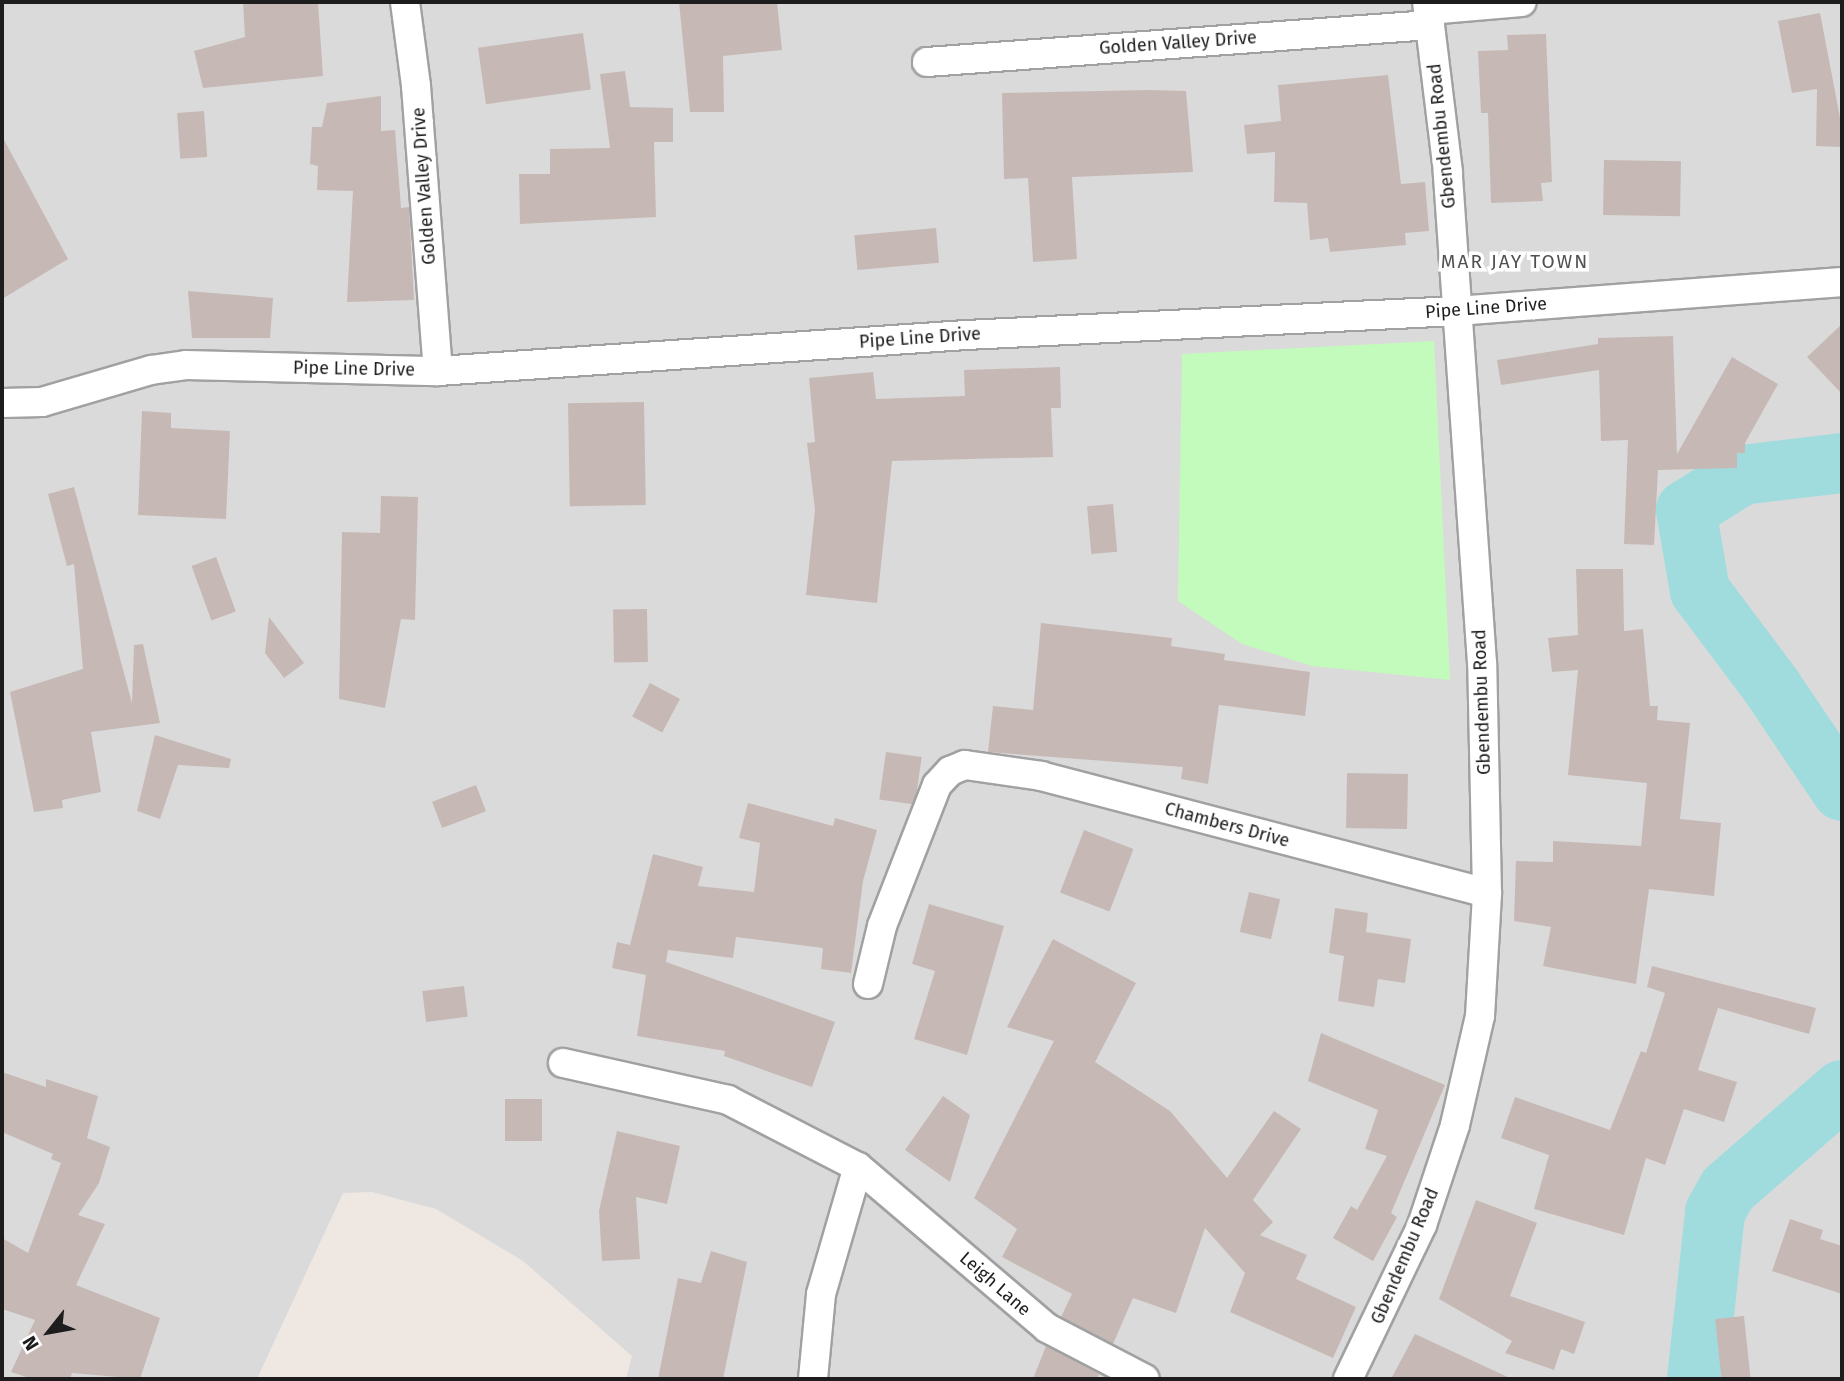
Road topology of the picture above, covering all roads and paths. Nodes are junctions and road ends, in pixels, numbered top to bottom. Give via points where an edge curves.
1 (405, 2) edge
2 (1522, 2) edge
3 (1428, 12) edge
4 (927, 62) dead end
5 (1842, 282) edge
6 (1457, 311) junction
7 (438, 371) junction
8 (2, 403) edge
9 (1487, 893) junction
10 (868, 984) dead end
11 (563, 1063) dead end
12 (858, 1167) junction
13 (813, 1379) edge
14 (1145, 1379) edge
15 (1348, 1379) edge

1 - 7 street, Golden Valley Drive
2 - 3 street, Golden Valley Drive
3 - 4 street, Golden Valley Drive
3 - 6 street, Gbendembu Road via 1448,172
5 - 6 street, Pipe Line Drive
6 - 7 street, Pipe Line Drive via 966,335
6 - 9 street, Gbendembu Road via 1482,663
7 - 8 street, Pipe Line Drive via 186,365 151,370 42,402
9 - 10 street, Chambers Drive via 1041,776 965,765 937,785 882,926
9 - 15 street, Gbendembu Road via 1480,1016 1455,1125 1422,1225
11 - 12 street, Leigh Lane via 728,1100
12 - 13 street via 821,1294
12 - 14 street, Leigh Lane via 1047,1328

